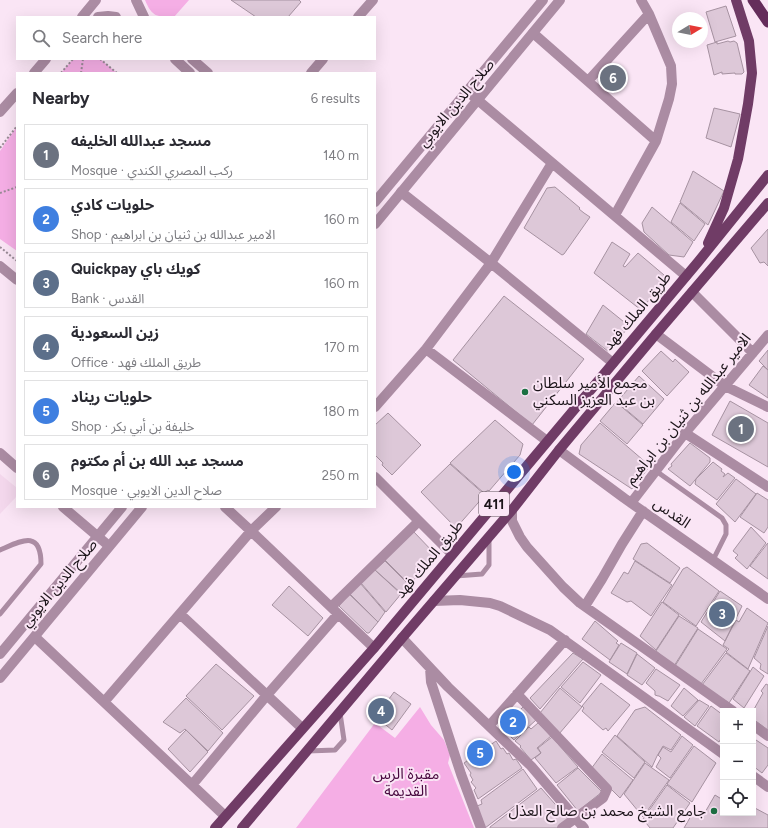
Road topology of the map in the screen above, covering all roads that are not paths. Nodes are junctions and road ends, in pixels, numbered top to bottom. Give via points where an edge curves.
1 (96, 0) edge
2 (136, 0) edge
3 (373, 0) edge
4 (543, 0) edge
5 (560, 0) edge
6 (641, 0) edge
7 (736, 0) edge
8 (754, 0) edge
9 (649, 14) junction
10 (83, 16) edge
11 (144, 16) edge
12 (359, 16) edge
13 (768, 22) edge
14 (533, 33) junction
15 (45, 60) edge
16 (176, 60) edge
17 (193, 60) edge
18 (322, 60) edge
19 (35, 72) edge
20 (189, 72) edge
21 (207, 72) edge
22 (312, 72) edge
23 (588, 81) junction
24 (467, 91) junction
25 (16, 93) edge
26 (478, 100) junction
27 (0, 112) edge
28 (656, 141) junction
29 (552, 163) junction
30 (768, 176) edge
31 (401, 192) junction
32 (376, 201) edge
33 (765, 207) edge
34 (615, 215) junction
35 (376, 223) edge
36 (698, 262) junction
37 (491, 263) junction
38 (0, 266) edge
39 (686, 276) junction
40 (16, 279) edge
41 (692, 292) junction
42 (656, 334) junction
43 (768, 335) edge
44 (426, 349) junction
45 (753, 353) junction
46 (613, 363) junction
47 (725, 386) junction
48 (376, 406) edge
49 (768, 407) edge
50 (685, 434) junction
51 (547, 441) junction
52 (559, 450) junction
53 (0, 453) edge
54 (16, 467) edge
55 (656, 471) junction
56 (376, 478) edge
57 (768, 487) edge
58 (631, 503) junction
59 (64, 508) edge
60 (121, 508) edge
61 (141, 508) edge
62 (226, 508) edge
63 (275, 508) edge
64 (512, 510) junction
65 (643, 511) junction
66 (419, 521) junction
67 (252, 531) junction
68 (98, 536) junction
69 (489, 536) junction
70 (109, 546) junction
71 (0, 550) edge
72 (452, 554) junction
73 (713, 560) junction
74 (455, 576) junction
75 (768, 599) edge
76 (434, 601) junction
77 (585, 606) junction
78 (334, 610) junction
79 (0, 614) edge
80 (180, 614) junction
81 (35, 637) junction
82 (402, 638) junction
83 (565, 640) junction
84 (374, 648) junction
85 (0, 654) edge
86 (430, 668) junction
87 (0, 678) edge
88 (517, 694) junction
89 (267, 695) junction
90 (104, 702) junction
91 (729, 708) edge
92 (340, 711) junction
93 (489, 726) junction
94 (304, 727) junction
95 (756, 727) edge
96 (768, 736) edge
97 (318, 738) junction
98 (307, 751) junction
99 (720, 752) edge
100 (756, 778) edge
101 (192, 785) junction
102 (768, 787) edge
103 (225, 816) junction
104 (576, 818) junction
105 (215, 828) edge
106 (242, 828) edge
107 (481, 828) edge
108 (562, 828) edge
109 (584, 828) edge

1 - 10 street
2 - 11 street
3 - 12 street
4 - 24 street, صلاح الدين الايوبي
5 - 14 street, صلاح الدين الايوبي
6 - 9 street
7 - 36 main road via 748,41 752,73 748,104 738,159 724,208
8 - 13 highway
9 - 23 street
9 - 28 street via 671,66 672,84
14 - 23 street
14 - 26 street, صلاح الدين الايوبي
15 - 19 street
16 - 20 street
17 - 21 street
18 - 22 street
23 - 28 street
24 - 26 street
24 - 32 street, صلاح الدين الايوبي
25 - 27 street
26 - 29 street
26 - 31 street, صلاح الدين الايوبي
28 - 34 street
29 - 34 street
29 - 37 street
30 - 36 main road, طريق الملك فهد / 411
31 - 35 street, صلاح الدين الايوبي
31 - 37 street
33 - 41 main road, طريق الملك فهد / 411
34 - 39 street
36 - 39 main road, طريق الملك فهد / 411
37 - 44 street
37 - 46 street
38 - 40 street
39 - 46 main road, طريق الملك فهد / 411
41 - 42 main road, طريق الملك فهد / 411
41 - 45 street
42 - 47 street
42 - 52 main road, طريق الملك فهد / 411
43 - 45 street, الامير عبدالله بن ثنيان بن ابراهيم
44 - 48 street
44 - 51 street
45 - 47 street, الامير عبدالله بن ثنيان بن ابراهيم
46 - 51 main road, طريق الملك فهد / 411
47 - 49 street
47 - 50 street, الامير عبدالله بن ثنيان بن ابراهيم
50 - 55 street, الامير عبدالله بن ثنيان بن ابراهيم
50 - 57 street
51 - 72 main road, طريق الملك فهد / 411
52 - 58 street, القدس
52 - 64 main road, طريق الملك فهد / 411
53 - 54 street
55 - 58 street, الامير عبدالله بن ثنيان بن ابراهيم
55 - 73 lane via 722,518 726,525 726,534
56 - 66 street
58 - 65 street, القدس
59 - 68 street
60 - 68 street, صلاح الدين الايوبي
61 - 70 street, صلاح الدين الايوبي
62 - 67 street
63 - 67 street
64 - 69 main road, طريق الملك فهد / 411
64 - 77 street via 512,521 527,547 563,587
65 - 73 street, القدس
65 - 77 street
66 - 72 street
66 - 78 street
67 - 78 street
67 - 80 street
68 - 70 street
68 - 85 street, صلاح الدين الايوبي
69 - 74 main road, طريق الملك فهد / 411
69 - 74 lane via 489,565 482,574
70 - 81 street, صلاح الدين الايوبي
71 - 79 lane via 22,540 30,540 37,545 41,554 41,564
72 - 84 main road, طريق الملك فهد / 411
73 - 75 street, القدس
74 - 76 main road, طريق الملك فهد / 411
76 - 82 main road, طريق الملك فهد / 411
76 - 83 street via 490,603 550,630
77 - 91 street
78 - 84 street
78 - 89 street
80 - 89 street
80 - 90 street
81 - 87 street, صلاح الدين الايوبي
81 - 90 street
82 - 86 street
82 - 92 main road, طريق الملك فهد / 411
83 - 88 street
83 - 99 street
84 - 94 main road, طريق الملك فهد / 411
86 - 93 street
86 - 107 street via 431,682
88 - 93 street
88 - 104 street via 607,789 603,798
89 - 94 street
89 - 101 street
90 - 101 street
92 - 97 main road, طريق الملك فهد / 411
92 - 98 lane via 344,740 335,750
93 - 104 street via 531,766
94 - 97 main road
94 - 103 main road, طريق الملك فهد / 411
95 - 96 street
97 - 98 main road, طريق الملك فهد / 411
98 - 106 main road, طريق الملك فهد / 411
100 - 102 street
101 - 103 street
103 - 105 main road, طريق الملك فهد / 411
104 - 108 street
104 - 109 street

